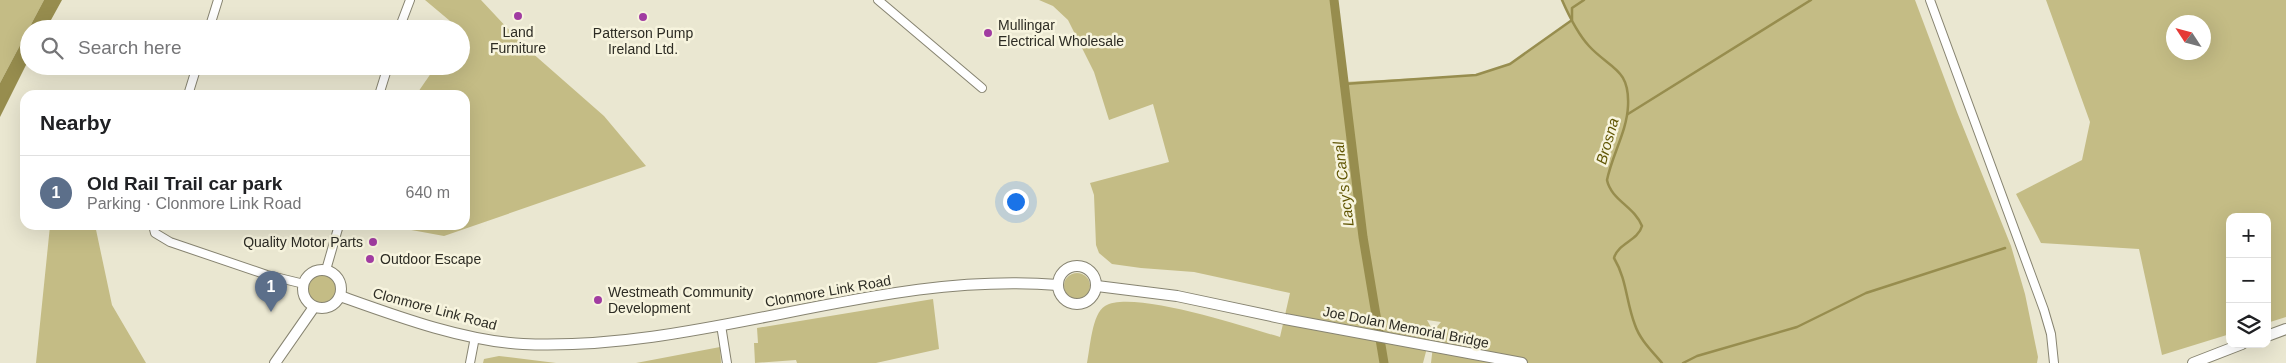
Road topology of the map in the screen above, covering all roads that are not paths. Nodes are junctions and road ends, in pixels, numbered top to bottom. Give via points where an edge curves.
1 (218, 0) edge
2 (410, 0) edge
3 (878, 0) edge
4 (1930, 0) edge
5 (212, 20) edge
6 (402, 20) edge
7 (194, 75) edge
8 (385, 75) edge
9 (982, 88) dead end
10 (190, 90) edge
11 (381, 90) edge
12 (154, 230) edge
13 (338, 230) edge
14 (326, 270) junction
15 (304, 284) junction
16 (1058, 285) junction
17 (1097, 286) junction
18 (340, 296) junction
19 (314, 307) junction
20 (721, 325) junction
21 (2286, 329) edge
22 (2271, 335) edge
23 (475, 337) junction
24 (2232, 348) edge
25 (275, 363) edge
26 (470, 363) edge
27 (726, 363) edge
28 (1522, 363) edge
29 (2054, 363) edge
30 (2193, 363) edge

1 - 5 street
2 - 6 street
3 - 9 street
4 - 29 street via 2041,302 2051,334
7 - 10 street
8 - 11 street
12 - 15 street via 170,242
13 - 14 street
14 - 15 main road via 315,272
14 - 18 main road via 337,277
15 - 19 main road via 306,300
16 - 17 main road via 1066,301 1078,304 1088,301
16 - 17 main road via 1062,274 1077,266 1089,270
16 - 20 main road, Clonmore Link Road via 994,282 947,286 804,308
17 - 28 main road, Joe Dolan Memorial Bridge via 1178,296
18 - 19 main road via 332,306
18 - 23 main road, Clonmore Link Road
19 - 25 main road
20 - 23 main road, Clonmore Link Road via 616,342 521,344
20 - 27 street
21 - 22 main road
23 - 26 street
24 - 30 main road

